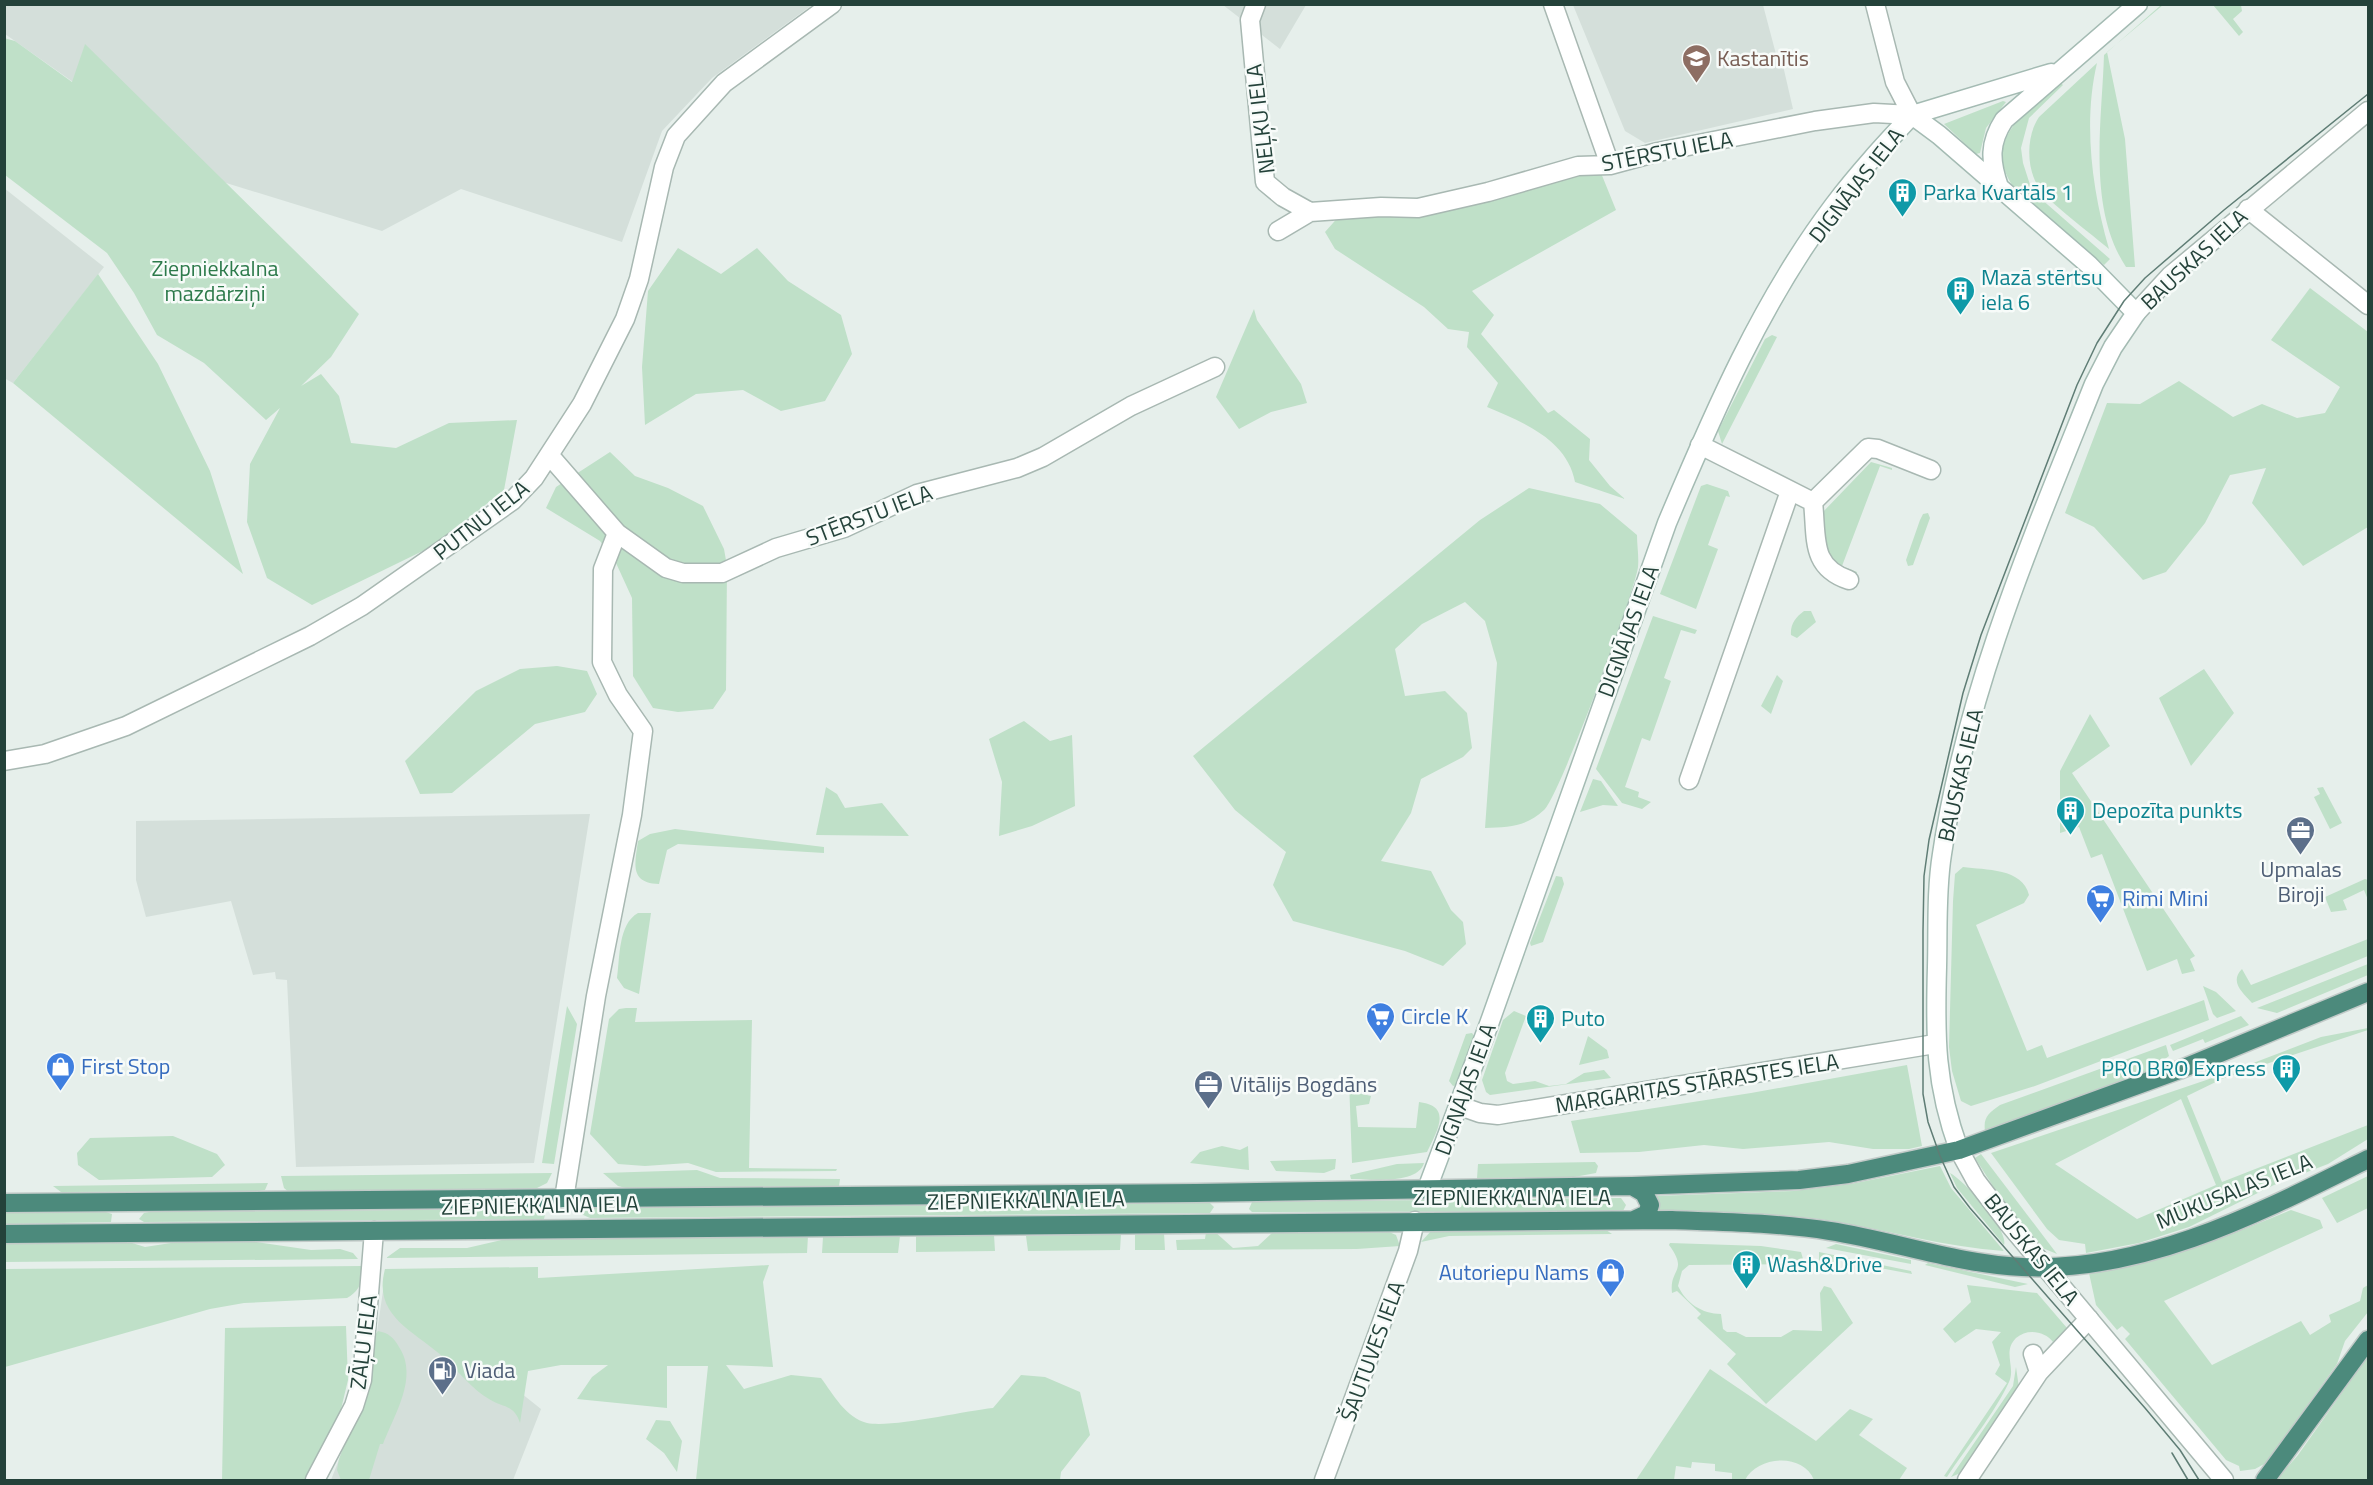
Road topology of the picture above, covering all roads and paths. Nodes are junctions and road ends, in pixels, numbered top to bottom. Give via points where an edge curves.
1 (832, 4) edge
2 (1256, 4) edge
3 (1553, 4) edge
4 (1875, 4) edge
5 (2138, 4) edge
6 (2059, 70) junction
7 (2368, 111) edge
8 (1912, 115) junction
9 (1610, 165) junction
10 (1999, 187) junction
11 (2248, 209) junction
12 (1310, 212) junction
13 (1278, 231) dead end
14 (2368, 305) edge
15 (2136, 313) junction
16 (1215, 367) dead end
17 (1700, 445) junction
18 (550, 456) junction
19 (1931, 470) dead end
20 (1790, 490) junction
21 (1813, 502) junction
22 (617, 532) junction
23 (1849, 580) dead end
24 (4, 761) edge
25 (1689, 780) dead end
26 (2368, 992) edge
27 (1935, 1044) junction
28 (1460, 1106) junction
29 (1959, 1150) junction
30 (2368, 1159) edge
31 (1632, 1186) junction
32 (1427, 1189) junction
33 (1231, 1192) junction
34 (564, 1199) junction
35 (136, 1202) junction
36 (4, 1203) edge
37 (1634, 1220) junction
38 (1415, 1221) junction
39 (1233, 1222) junction
40 (546, 1229) junction
41 (374, 1231) junction
42 (132, 1233) junction
43 (4, 1234) edge
44 (2044, 1266) junction
45 (2090, 1319) junction
46 (2368, 1340) edge
47 (2033, 1354) dead end
48 (2039, 1372) junction
49 (315, 1480) edge
50 (1324, 1480) edge
51 (1967, 1480) edge
52 (2224, 1480) edge
53 (2265, 1480) edge

1 - 18 street, PUTNU IELA via 724,82 676,136 664,167 626,319
2 - 12 street, NEĻĶU IELA via 1250,20 1265,182
3 - 9 street
4 - 8 street via 1896,82
5 - 6 street, STĒRSTU IELA
6 - 8 street, STĒRSTU IELA
6 - 10 street, STĒRSTU IELA via 1997,129 1990,151
7 - 11 street, BAUSKAS IELA
8 - 9 street, STĒRSTU IELA via 1874,113 1815,121
8 - 10 street
8 - 17 street, DIGNĀJAS IELA via 1833,206 1800,257 1748,344
9 - 12 street, STĒRSTU IELA via 1578,166 1418,208
10 - 15 street via 2089,265
11 - 14 street
11 - 15 street, BAUSKAS IELA via 2170,276
12 - 13 street, STĒRSTU IELA
15 - 27 street, BAUSKAS IELA via 2094,384 1985,672 1942,853
16 - 22 street, STĒRSTU IELA via 1131,406 1017,468 917,494 844,528 776,549 722,573 683,573 666,568
17 - 20 street
17 - 28 street, DIGNĀJAS IELA via 1652,564
18 - 22 street, STĒRSTU IELA
18 - 24 street, PUTNU IELA via 512,501 370,600 310,636 126,726 45,754
19 - 21 street via 1869,448
20 - 21 street
20 - 25 street
21 - 23 street via 1818,554 1824,567
22 - 34 street via 603,569 603,662 618,695 643,731 632,815 596,996
26 - 29 highway via 2179,1070
27 - 28 street, MARGARITAS STĀRASTES IELA via 1498,1115
27 - 29 street, BAUSKAS IELA via 1938,1078
28 - 32 street, DIGNĀJAS IELA
29 - 31 highway, ZIEPNIEKKALNA IELA via 1860,1172 1799,1180
29 - 44 street, BAUSKAS IELA via 1977,1181
30 - 44 highway, MŪKUSALAS IELA via 2213,1231 2107,1260
31 - 32 highway, ZIEPNIEKKALNA IELA
31 - 37 highway via 1644,1193 1650,1205 1647,1214
32 - 33 highway, ZIEPNIEKKALNA IELA
33 - 34 highway, ZIEPNIEKKALNA IELA
33 - 39 highway via 1226,1205
34 - 35 highway, ZIEPNIEKKALNA IELA
34 - 40 highway via 561,1219
35 - 36 highway, ZIEPNIEKKALNA IELA
35 - 42 highway via 125,1217
37 - 38 highway, ZIEPNIEKKALNA IELA
37 - 44 highway, ZIEPNIEKKALNA IELA via 1769,1223 1831,1231 1971,1260
38 - 39 highway, ZIEPNIEKKALNA IELA
38 - 50 street, ŠAUTUVES IELA via 1408,1251
39 - 40 highway, ZIEPNIEKKALNA IELA
40 - 41 highway, ZIEPNIEKKALNA IELA
41 - 42 highway, ZIEPNIEKKALNA IELA
41 - 49 street, ZĀĻU IELA via 362,1380 354,1406
42 - 43 highway, ZIEPNIEKKALNA IELA
44 - 45 street, BAUSKAS IELA
45 - 48 street
45 - 52 street, BAUSKAS IELA
46 - 53 highway
47 - 48 street
48 - 51 street

